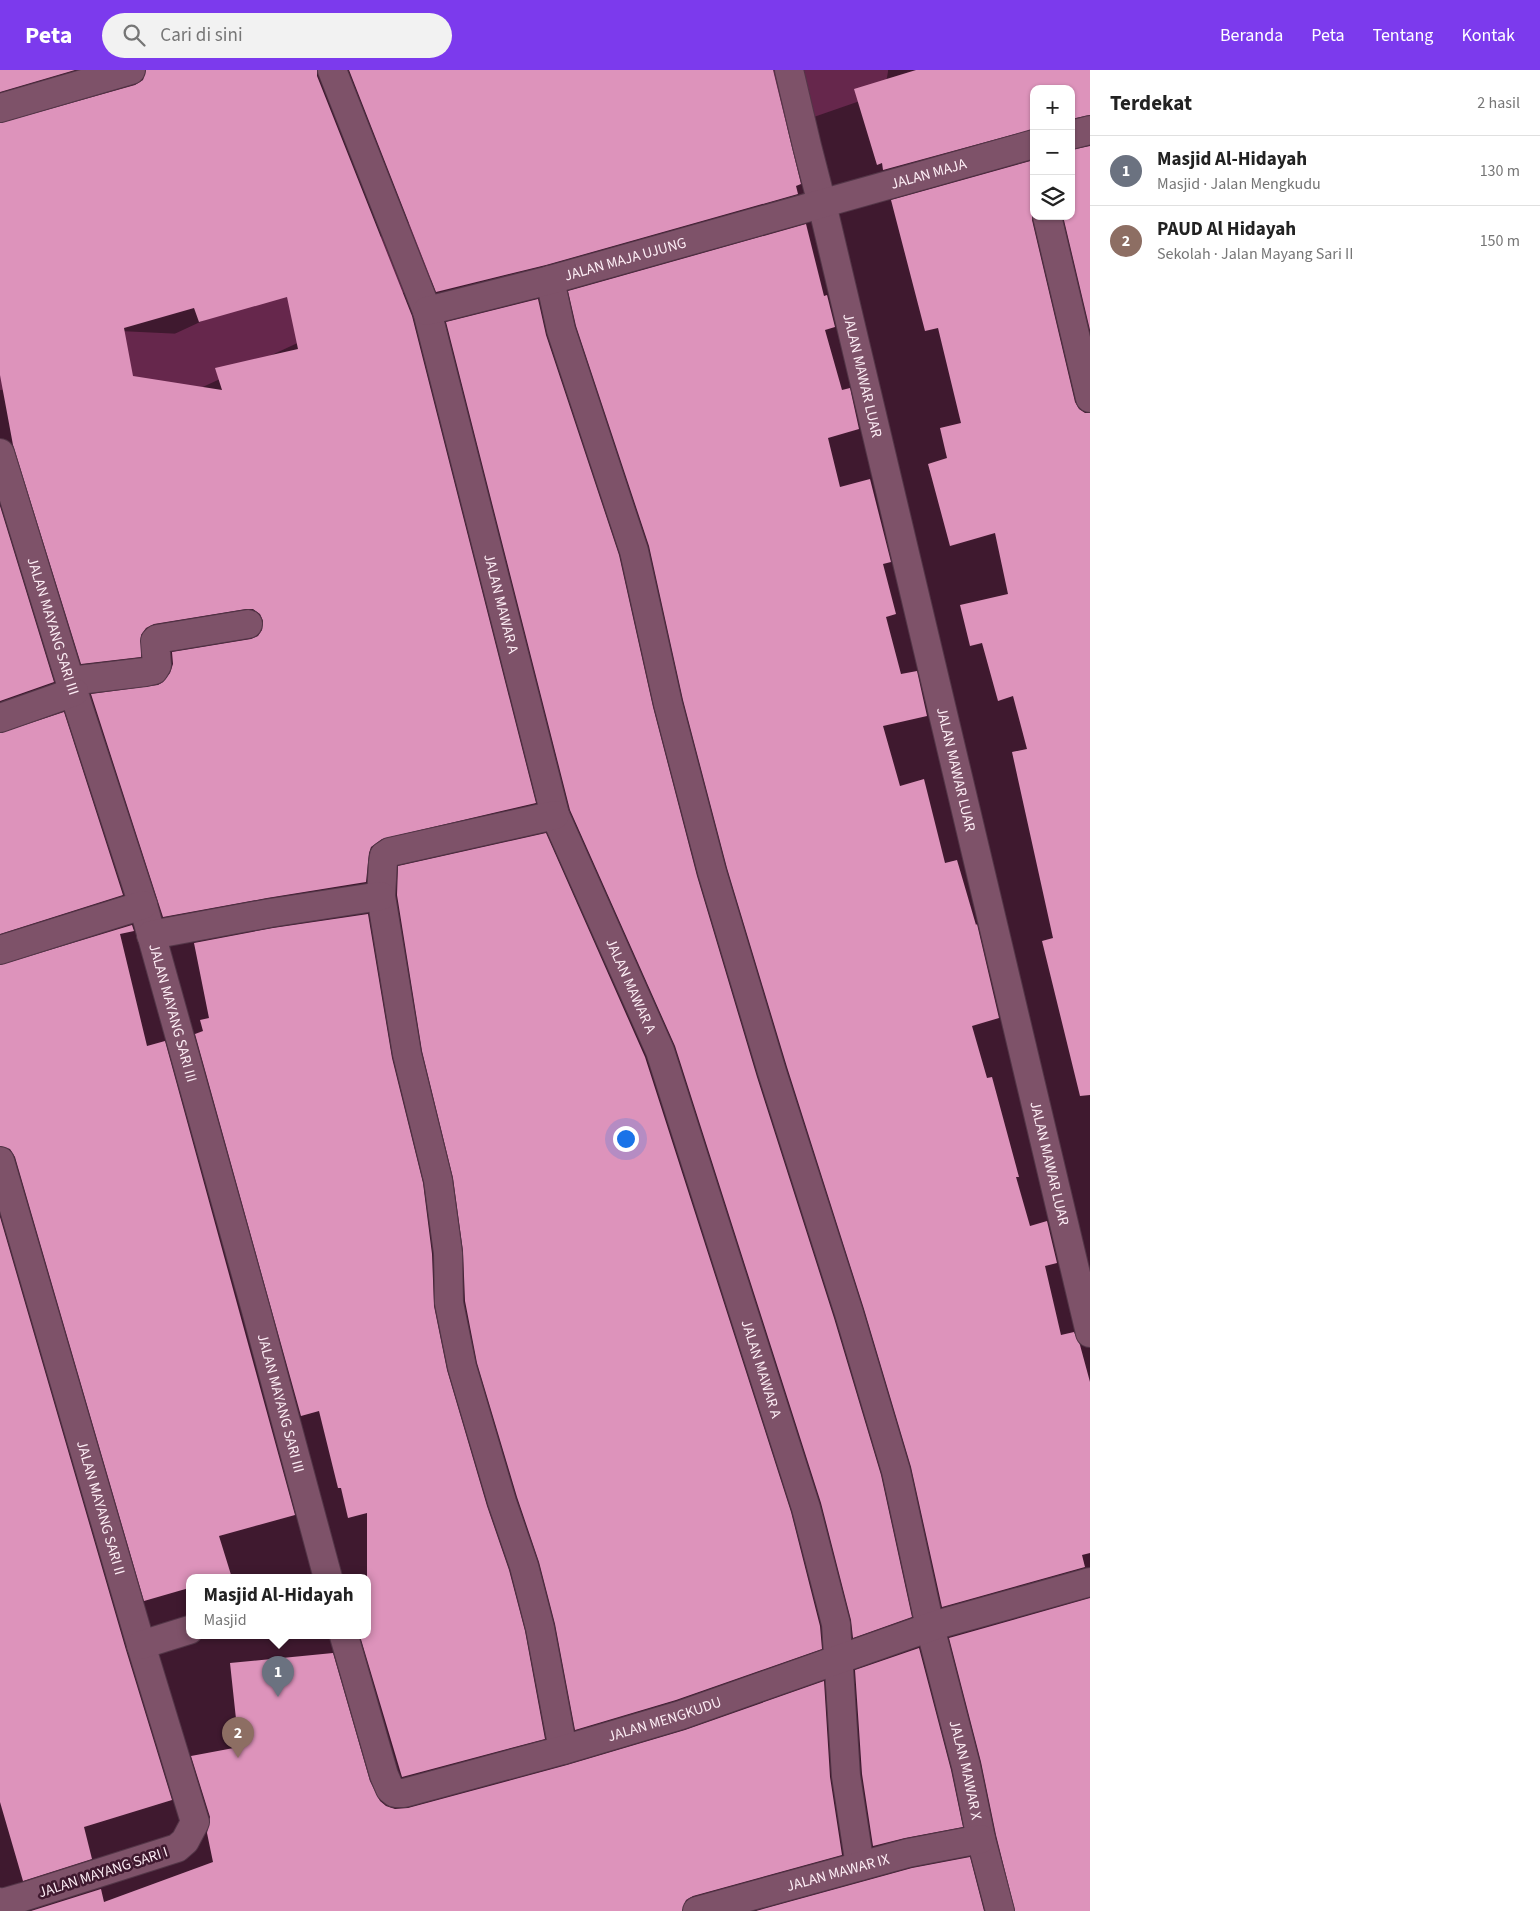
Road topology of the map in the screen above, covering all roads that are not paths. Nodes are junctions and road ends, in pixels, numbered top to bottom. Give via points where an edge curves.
1 (131, 70) edge
2 (332, 70) edge
3 (789, 70) edge
4 (0, 108) edge
5 (1090, 130) edge
6 (1075, 134) edge
7 (1030, 151) edge
8 (822, 204) junction
9 (1048, 220) edge
10 (550, 280) junction
11 (427, 311) junction
12 (1090, 398) edge
13 (0, 453) edge
14 (248, 624) dead end
15 (72, 687) junction
16 (0, 718) edge
17 (555, 815) junction
18 (381, 896) junction
19 (143, 905) junction
20 (151, 935) junction
21 (0, 950) edge
22 (0, 1161) edge
23 (1090, 1333) edge
24 (327, 1574) edge
25 (1090, 1582) edge
26 (930, 1627) junction
27 (186, 1631) edge
28 (345, 1639) edge
29 (141, 1645) junction
30 (838, 1659) junction
31 (563, 1750) junction
32 (981, 1839) junction
33 (177, 1848) joint
34 (860, 1866) junction
35 (0, 1902) edge
36 (697, 1911) edge
37 (1000, 1911) edge

1 - 4 street
2 - 11 street, JALAN MAWAR A
3 - 8 street, JALAN MAWAR LUAR
5 - 6 street
7 - 8 street, JALAN MAJA
8 - 10 street, JALAN MAJA UJUNG
8 - 23 street, JALAN MAWAR LUAR
9 - 12 street
10 - 11 street, JALAN MAJA UJUNG
10 - 26 street, JALAN MAWAR X via 561,330 634,551 668,704 712,872 896,1471
11 - 17 street, JALAN MAWAR A
13 - 15 street, JALAN MAYANG SARI III
14 - 15 street via 157,639 157,665 154,670
15 - 16 street
15 - 19 street, JALAN MAYANG SARI III
17 - 18 street via 390,852 384,856
17 - 30 street, JALAN MAWAR A via 660,1051 806,1508 836,1624
18 - 20 street
18 - 31 street via 407,1054 438,1180 448,1253 449,1303 462,1366 524,1566 540,1628
19 - 20 street, JALAN MAYANG SARI III
19 - 21 street
20 - 24 street, JALAN MAYANG SARI III
22 - 29 street, JALAN MAYANG SARI II
25 - 26 street, JALAN MENGKUDU
26 - 30 street, JALAN MENGKUDU
26 - 32 street, JALAN MAWAR X
27 - 29 street
28 - 31 street, JALAN MENGKUDU via 384,1775 395,1794
29 - 33 street, JALAN MAYANG SARI II via 195,1822
30 - 31 street, JALAN MENGKUDU via 681,1715
30 - 34 street, JALAN MAWAR A via 846,1776
32 - 34 street, JALAN MAWAR IX
32 - 37 street, JALAN MAWAR X
33 - 35 street, JALAN MAYANG SARI I
34 - 36 street, JALAN MAWAR IX

